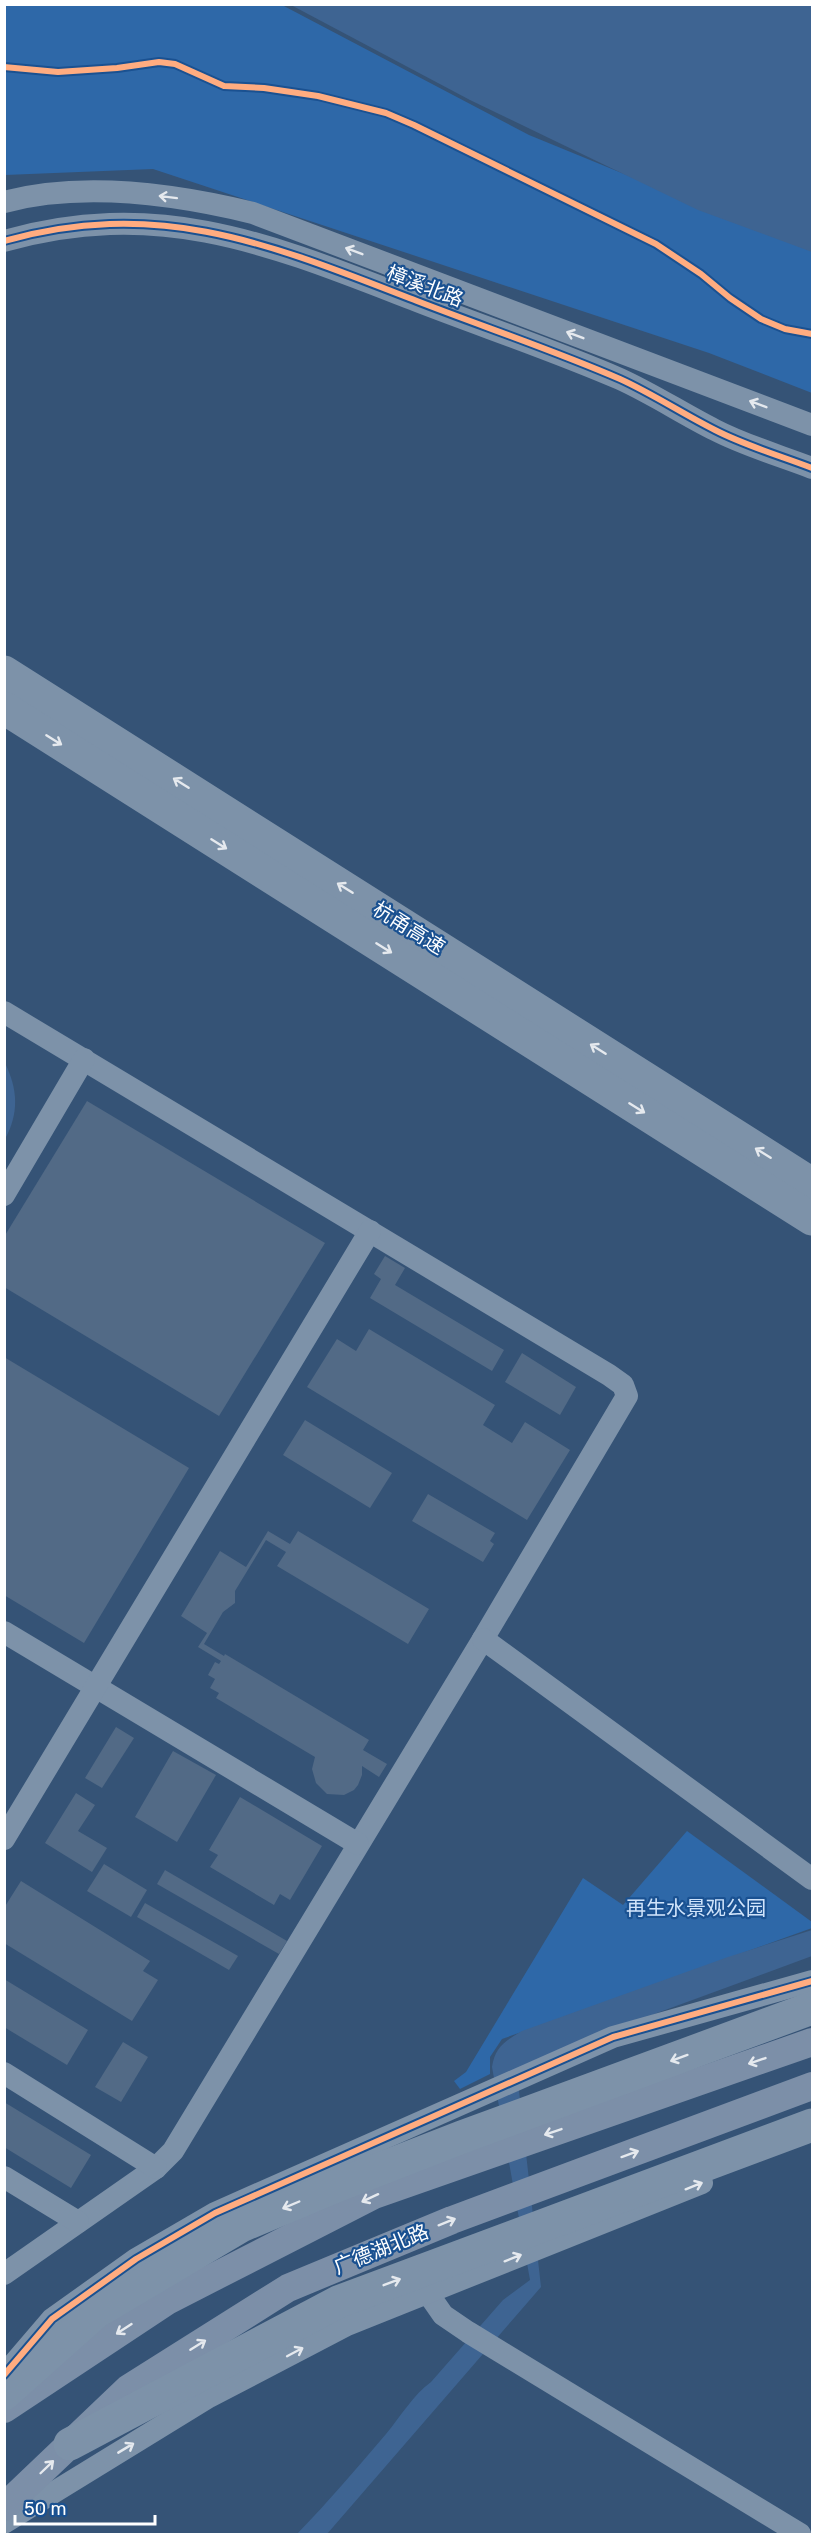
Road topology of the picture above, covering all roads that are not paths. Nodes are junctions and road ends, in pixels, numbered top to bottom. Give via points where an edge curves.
1 (4, 202) edge
2 (4, 241) edge
3 (813, 425) edge
4 (813, 468) edge
5 (4, 672) edge
6 (4, 708) edge
7 (4, 1012) edge
8 (84, 1059) junction
9 (813, 1184) edge
10 (4, 1195) edge
11 (813, 1219) edge
12 (370, 1231) junction
13 (4, 1632) edge
14 (483, 1639) junction
15 (95, 1686) junction
16 (4, 1839) edge
17 (358, 1844) junction
18 (813, 1879) edge
19 (813, 1981) edge
20 (813, 2008) edge
21 (813, 2042) edge
22 (4, 2073) edge
23 (813, 2086) edge
24 (813, 2125) edge
25 (813, 2139) edge
26 (156, 2168) junction
27 (4, 2177) edge
28 (78, 2222) junction
29 (4, 2274) edge
30 (427, 2292) junction
31 (4, 2375) edge
32 (4, 2394) edge
33 (4, 2409) edge
34 (70, 2444) junction
35 (4, 2507) edge
36 (4, 2523) edge
37 (800, 2535) edge

3 -> 1 street, 樟溪北路 via 253,213 200,200 140,193 77,192
2 - 4 street, 樟溪北路 via 39,231 121,223 231,235 304,257 620,379 716,430
9 -> 5 highway, 杭甬高速
6 -> 11 highway, 杭甬高速
7 - 8 street
8 - 10 street
8 - 12 street
12 - 14 street via 609,1375 623,1385 627,1396
12 - 15 street
13 - 15 street
14 - 17 street
14 - 18 street
15 - 16 street
15 - 17 street
17 - 26 street via 173,2151
19 - 31 street via 613,2037 215,2213 136,2259 52,2319
20 -> 32 highway via 462,2137 241,2226 96,2312
21 -> 33 main road via 374,2195 167,2301
22 - 26 street
34 -> 23 main road, 广德湖北路 via 129,2388 288,2288 452,2220
34 -> 24 highway via 338,2302
30 -> 25 street
26 - 28 street
27 - 28 street
28 - 29 street
36 -> 30 street via 209,2397 347,2325
30 - 37 street via 443,2315 468,2332
35 -> 34 main road, 广德湖北路

